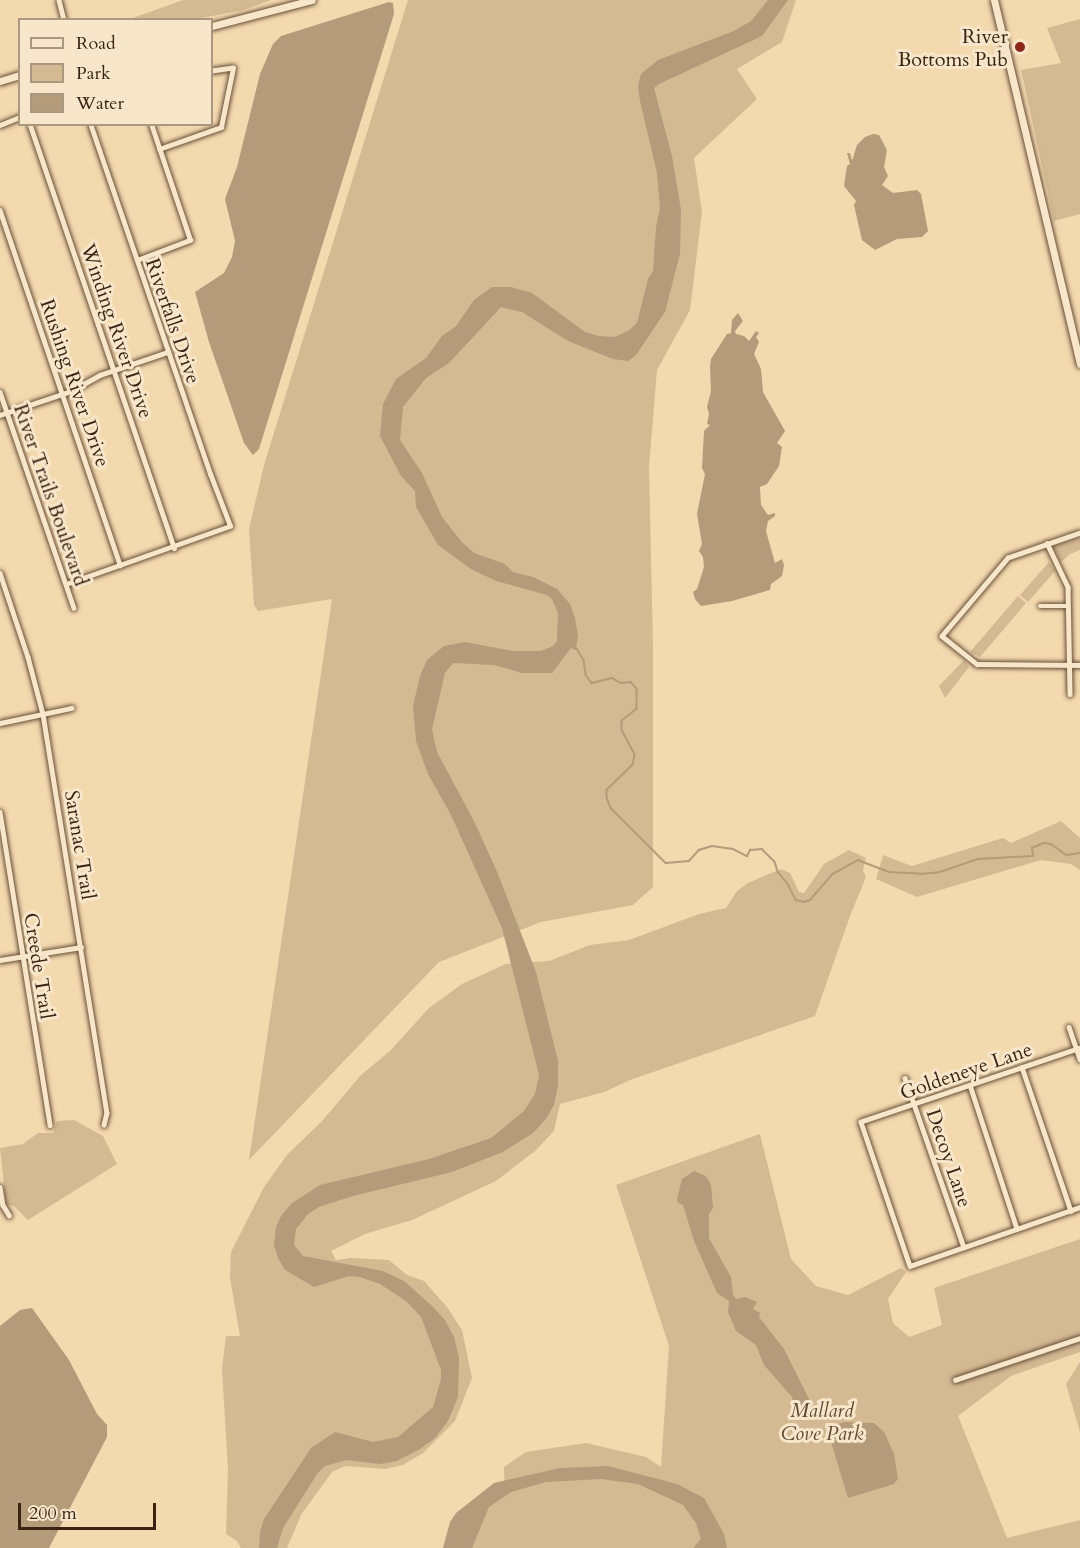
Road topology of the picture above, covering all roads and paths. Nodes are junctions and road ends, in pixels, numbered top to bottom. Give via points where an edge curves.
1 (59, 0) edge
2 (312, 0) edge
3 (994, 0) edge
4 (64, 18) edge
5 (213, 26) edge
6 (213, 71) edge
7 (18, 76) edge
8 (0, 81) edge
9 (18, 118) edge
10 (0, 125) edge
11 (31, 126) edge
12 (91, 126) edge
13 (152, 126) edge
14 (159, 149) junction
15 (0, 210) edge
16 (137, 260) junction
17 (1078, 342) edge
18 (168, 352) junction
19 (1080, 364) edge
20 (114, 370) junction
21 (0, 392) edge
22 (63, 394) junction
23 (7, 413) junction
24 (0, 415) edge
25 (1080, 533) edge
26 (1047, 543) junction
27 (174, 548) junction
28 (120, 565) junction
29 (0, 573) edge
30 (66, 584) junction
31 (1040, 606) dead end
32 (1068, 606) junction
33 (74, 608) dead end
34 (1080, 664) edge
35 (1069, 665) junction
36 (1070, 694) dead end
37 (71, 708) dead end
38 (43, 714) junction
39 (0, 723) edge
40 (0, 812) edge
41 (81, 947) junction
42 (22, 957) junction
43 (0, 960) edge
44 (1069, 1027) dead end
45 (1078, 1048) edge
46 (1080, 1059) edge
47 (1022, 1067) junction
48 (905, 1078) dead end
49 (970, 1085) junction
50 (914, 1104) junction
51 (50, 1125) dead end
52 (104, 1125) dead end
53 (0, 1187) edge
54 (1080, 1208) edge
55 (1071, 1210) junction
56 (9, 1215) dead end
57 (1017, 1229) junction
58 (963, 1247) junction
59 (1080, 1338) edge
60 (955, 1380) dead end

1 - 4 street
2 - 5 main road
3 - 17 main road
6 - 14 street via 233,68 221,127
7 - 8 main road
9 - 10 street
11 - 20 street, Winding River Drive
12 - 16 street, Riverfalls Drive
13 - 14 street
14 - 16 street via 190,240
15 - 22 street, Rushing River Drive
16 - 18 street, Riverfalls Drive
17 - 19 main road
18 - 20 street
18 - 27 street, Riverfalls Drive via 230,526
20 - 22 street
20 - 27 street, Winding River Drive
21 - 23 street, River Trails Boulevard
22 - 23 street
22 - 28 street, Rushing River Drive
23 - 24 street
23 - 30 street, River Trails Boulevard
25 - 26 street
26 - 32 street via 1067,581
26 - 35 street via 1008,558 942,636 978,664
27 - 28 street
28 - 30 street
29 - 38 street, Saranac Trail
30 - 33 street, River Trails Boulevard
31 - 32 street
32 - 35 street
34 - 35 street
35 - 36 street
37 - 38 street
38 - 39 street
38 - 41 street, Saranac Trail
40 - 42 street, Creede Trail
41 - 42 street
41 - 52 street, Saranac Trail via 107,1113
42 - 43 street
42 - 51 street, Creede Trail
44 - 45 street
45 - 46 street
45 - 47 street, Goldeneye Lane
47 - 49 street, Goldeneye Lane
47 - 55 street
48 - 50 street, Decoy Lane
49 - 50 street, Goldeneye Lane
49 - 57 street
50 - 58 street, Decoy Lane
50 - 58 street, Goldeneye Lane via 861,1122 910,1266
53 - 56 street
54 - 55 street
55 - 57 street
57 - 58 street
59 - 60 street

